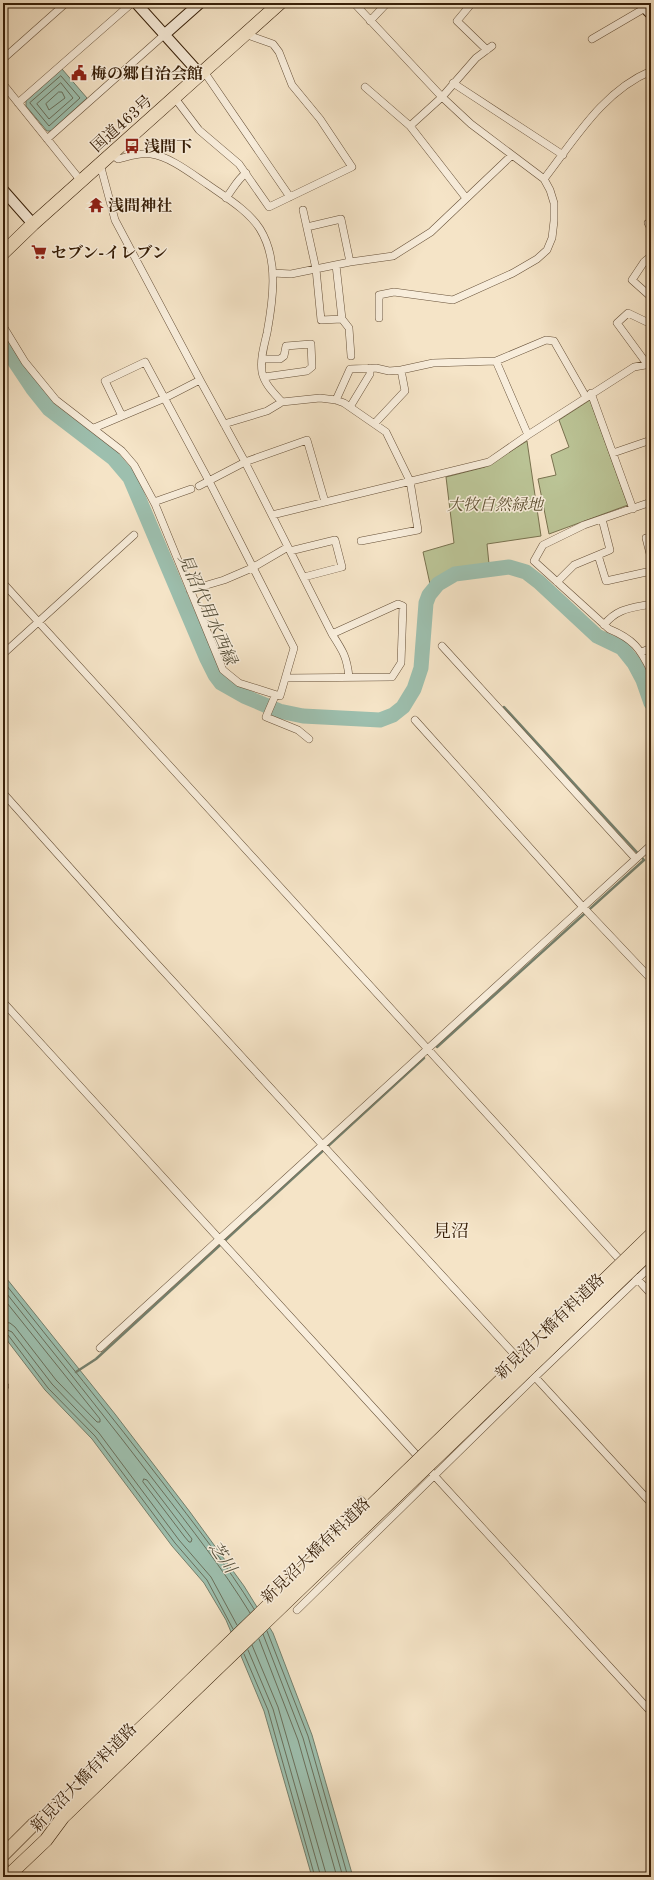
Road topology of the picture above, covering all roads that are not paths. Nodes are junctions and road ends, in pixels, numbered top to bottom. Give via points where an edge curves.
1 (66, 3) edge
2 (132, 3) edge
3 (136, 3) edge
4 (200, 3) edge
5 (280, 3) edge
6 (354, 3) edge
7 (387, 3) edge
8 (472, 3) edge
9 (645, 8) edge
10 (370, 21) junction
11 (245, 34) junction
12 (164, 35) junction
13 (592, 39) dead end
14 (3, 58) edge
15 (651, 71) edge
16 (200, 74) junction
17 (454, 83) junction
18 (365, 87) dead end
19 (4, 88) edge
20 (174, 97) junction
21 (442, 97) junction
22 (18, 103) junction
23 (410, 126) junction
24 (47, 139) junction
25 (111, 154) junction
26 (512, 155) junction
27 (563, 155) junction
28 (100, 164) junction
29 (246, 173) junction
30 (544, 179) junction
31 (81, 181) junction
32 (4, 192) edge
33 (290, 197) junction
34 (226, 198) junction
35 (466, 198) junction
36 (303, 210) dead end
37 (651, 222) edge
38 (33, 224) junction
39 (307, 227) junction
40 (651, 229) edge
41 (3, 253) edge
42 (651, 256) edge
43 (350, 262) junction
44 (336, 265) junction
45 (316, 269) junction
46 (273, 273) junction
47 (651, 296) edge
48 (342, 318) junction
49 (379, 318) dead end
50 (651, 324) edge
51 (3, 326) edge
52 (352, 356) dead end
53 (262, 359) junction
54 (496, 361) junction
55 (649, 364) edge
56 (370, 368) junction
57 (401, 370) junction
58 (264, 377) junction
59 (200, 380) junction
60 (589, 395) junction
61 (165, 398) junction
62 (336, 400) junction
63 (282, 402) junction
64 (350, 406) junction
65 (122, 416) junction
66 (375, 423) junction
67 (224, 424) junction
68 (94, 428) junction
69 (528, 435) junction
70 (651, 440) edge
71 (613, 453) junction
72 (245, 462) junction
73 (209, 481) junction
74 (410, 481) junction
75 (199, 486) dead end
76 (191, 489) dead end
77 (154, 502) junction
78 (325, 502) junction
79 (651, 502) edge
80 (633, 509) junction
81 (272, 515) junction
82 (602, 519) junction
83 (134, 536) dead end
84 (651, 537) edge
85 (360, 541) dead end
86 (289, 549) junction
87 (598, 555) junction
88 (651, 558) edge
89 (252, 568) junction
90 (651, 571) edge
91 (304, 577) junction
92 (557, 582) junction
93 (3, 583) edge
94 (190, 590) junction
95 (651, 604) edge
96 (38, 622) junction
97 (604, 625) junction
98 (332, 634) junction
99 (442, 646) dead end
100 (651, 648) edge
101 (642, 652) junction
102 (3, 654) edge
103 (651, 671) edge
104 (348, 677) junction
105 (286, 678) junction
106 (274, 698) junction
107 (415, 720) dead end
108 (309, 739) dead end
109 (3, 793) edge
110 (651, 845) edge
111 (636, 858) junction
112 (582, 906) junction
113 (651, 980) edge
114 (3, 1002) edge
115 (427, 1048) junction
116 (324, 1145) junction
117 (651, 1235) edge
118 (219, 1239) junction
119 (651, 1251) edge
120 (651, 1266) edge
121 (637, 1279) junction
122 (651, 1294) edge
123 (100, 1348) dead end
124 (535, 1377) junction
125 (3, 1383) edge
126 (3, 1391) edge
127 (434, 1474) junction
128 (361, 1500) dead end
129 (651, 1503) edge
130 (383, 1525) junction
131 (297, 1610) dead end
132 (651, 1712) edge
133 (3, 1855) edge
134 (3, 1859) edge
135 (7, 1877) edge

1 - 14 street
2 - 22 street
3 - 12 street
4 - 12 street
5 - 11 highway, 国道463号
6 - 10 street
7 - 10 street
8 - 17 street via 457,21 490,48 476,58
9 - 13 street
10 - 21 street
11 - 16 highway, 国道463号
11 - 33 street via 273,44 279,52 292,85 320,119 352,167
12 - 16 street
12 - 24 street
15 - 27 street via 622,88 608,100
16 - 20 highway, 国道463号
16 - 33 street via 207,76
17 - 21 street
17 - 27 street
18 - 23 street
19 - 22 street
20 - 25 highway, 国道463号
20 - 29 street via 199,130
21 - 23 street
21 - 26 street via 471,124
22 - 24 street
23 - 35 street
24 - 31 street
25 - 28 highway, 国道463号
25 - 34 street via 118,159 150,154 170,161
26 - 30 street
26 - 35 street
27 - 30 street
28 - 31 highway, 国道463号
28 - 59 street via 115,220
29 - 33 street via 269,207
29 - 34 street via 238,179
30 - 49 street via 554,203 554,221 552,238 547,250 537,259 454,300 394,292 379,295
31 - 38 highway, 国道463号
32 - 38 street
34 - 46 street via 250,217 260,229 266,240
35 - 43 street via 431,232 393,256
36 - 39 street
37 - 40 street via 648,224
38 - 41 highway, 国道463号
39 - 43 street via 341,219
39 - 45 street
42 - 47 street via 632,280
43 - 44 street
44 - 45 street
44 - 48 street
45 - 46 street via 291,274
45 - 48 street via 321,320
46 - 53 street via 272,308
48 - 52 street via 349,328
50 - 55 street via 628,313 616,322
51 - 68 street via 25,362 56,400
53 - 58 street
53 - 58 street via 284,356 286,346 312,344 312,367 307,371
54 - 57 street via 433,363
54 - 60 street via 546,340 554,341
54 - 69 street
55 - 60 street via 634,367
56 - 57 street
56 - 62 street via 350,369
56 - 64 street via 370,374
57 - 66 street via 405,391
58 - 63 street via 268,386
59 - 61 street
59 - 67 street
60 - 69 street
60 - 71 street
61 - 65 street
61 - 65 street via 145,362 105,381
61 - 73 street
62 - 63 street via 320,398
62 - 64 street
63 - 67 street via 267,411
64 - 66 street
65 - 68 street
66 - 74 street via 386,432
67 - 72 street
68 - 77 street via 122,451 134,465
69 - 74 street via 489,462
70 - 71 street
71 - 80 street
72 - 73 street
72 - 78 street via 307,440
72 - 81 street
73 - 75 street
73 - 89 street
74 - 78 street
74 - 85 street via 418,530
76 - 77 street
77 - 94 street
78 - 81 street
79 - 80 street
80 - 82 street
81 - 86 street
82 - 87 street via 610,550
82 - 92 street via 543,545 534,561
83 - 96 street
84 - 88 street via 646,538
86 - 89 street
86 - 91 street
86 - 91 street via 335,540 342,568
87 - 90 street via 606,581
87 - 92 street via 574,565
89 - 94 street
89 - 105 street via 294,648
91 - 98 street
92 - 97 street
93 - 96 street
94 - 106 street via 223,670 239,683
95 - 97 street via 617,612
96 - 102 street
96 - 115 street
97 - 101 street via 624,636
98 - 104 street via 347,660
98 - 104 street via 398,604 403,606 401,663 392,677
99 - 111 street
100 - 101 street
101 - 103 street
104 - 105 street
105 - 106 street via 280,696
106 - 108 street via 266,717 298,730
107 - 112 street
109 - 116 street
110 - 111 street
111 - 112 street
112 - 113 street
112 - 115 street
114 - 118 street
115 - 116 street
115 - 121 street
116 - 118 street
116 - 124 street
117 - 133 highway, 新見沼大橋有料道路, bridge via 151,1718
118 - 123 street
118 - 127 street
119 - 135 highway, 新見沼大橋有料道路, bridge via 63,1817 46,1840
120 - 121 street
121 - 122 street
121 - 124 street
124 - 127 street
124 - 129 street
125 - 126 street
127 - 130 street
127 - 132 street
128 - 130 street
130 - 131 street
134 - 135 street

